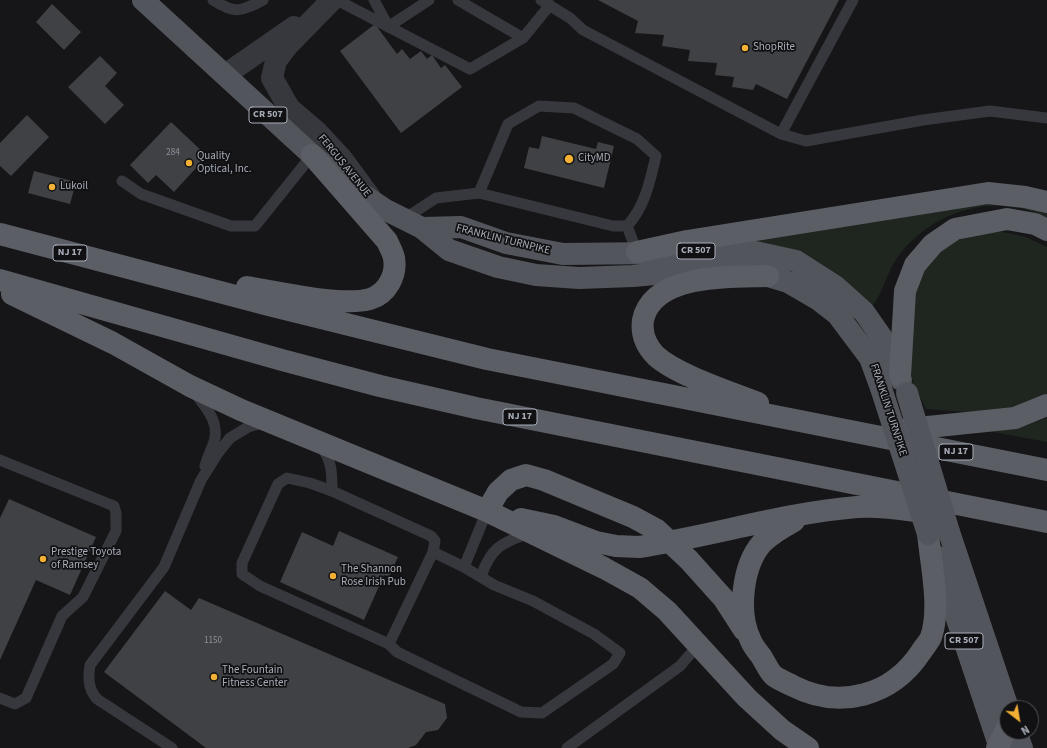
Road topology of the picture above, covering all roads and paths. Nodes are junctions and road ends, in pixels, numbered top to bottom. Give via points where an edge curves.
1 (143, 0) edge
2 (213, 0) edge
3 (263, 0) edge
4 (332, 0) edge
5 (337, 0) edge
6 (374, 0) edge
7 (429, 0) edge
8 (458, 0) edge
9 (853, 0) edge
10 (546, 2) edge
11 (388, 27) junction
12 (523, 38) junction
13 (225, 75) junction
14 (1047, 118) edge
15 (781, 134) junction
16 (312, 155) junction
17 (122, 181) dead end
18 (479, 193) junction
19 (1047, 202) edge
20 (374, 203) junction
21 (413, 224) junction
22 (627, 226) junction
23 (1047, 230) edge
24 (0, 234) edge
25 (637, 252) junction
26 (139, 272) junction
27 (768, 276) junction
28 (0, 280) edge
29 (0, 288) edge
30 (903, 385) junction
31 (190, 386) junction
32 (1047, 405) edge
33 (270, 421) junction
34 (804, 422) junction
35 (864, 434) junction
36 (317, 441) junction
37 (0, 460) edge
38 (1047, 470) edge
39 (201, 480) junction
40 (332, 491) junction
41 (487, 511) junction
42 (808, 514) junction
43 (1047, 522) edge
44 (1047, 527) edge
45 (530, 533) junction
46 (939, 533) junction
47 (670, 542) junction
48 (433, 552) junction
49 (464, 566) junction
50 (481, 577) junction
51 (750, 640) junction
52 (389, 644) junction
53 (698, 645) junction
54 (0, 698) edge
55 (1005, 700) edge
56 (1001, 742) edge
57 (172, 748) edge
58 (567, 748) edge
59 (808, 748) edge

1 - 13 main road, CR 507
2 - 3 lane via 229,10 247,9
4 - 13 street, FERGUS AVENUE
4 - 20 street, FERGUS AVENUE via 288,45 276,62 272,78 289,108 316,131 342,159
5 - 11 lane
6 - 11 lane
7 - 11 lane
8 - 12 lane
9 - 15 lane
10 - 12 lane
10 - 15 lane via 583,30
11 - 12 lane via 470,69
13 - 16 main road, FRANKLIN TURNPIKE / CR 507
14 - 15 lane via 990,111 806,141
16 - 17 lane via 254,226 231,226 142,194
16 - 20 main road, FRANKLIN TURNPIKE / CR 507
16 - 26 highway via 387,241 394,257 394,276 386,290 371,299 347,302
18 - 21 lane via 436,198
18 - 22 lane via 613,226
18 - 22 lane via 508,124 539,106 574,108 637,139 656,156 647,192 635,218
19 - 25 highway via 988,193 687,241
20 - 21 main road, FRANKLIN TURNPIKE / CR 507
21 - 25 main road, FRANKLIN TURNPIKE / CR 507 via 461,227 506,243 563,254
21 - 27 main road, FRANKLIN TURNPIKE / CR 507 via 448,250 498,267 536,275 579,278 738,269
22 - 25 lane
23 - 30 highway via 1035,224 1007,219 955,230 933,244 915,265 904,291
24 - 26 highway, NJ 17
25 - 30 main road, FRANKLIN TURNPIKE / CR 507 via 755,252 796,261 835,286 864,312 887,345
26 - 34 highway, NJ 17 via 487,359
27 - 34 highway via 698,280 669,289 653,299 645,312 642,327 645,343 670,367
27 - 46 main road, FRANKLIN TURNPIKE / CR 507, bridge via 788,282 837,314 870,358
28 - 43 highway, NJ 17 via 380,386 476,408
29 - 31 highway via 113,343
30 - 46 main road, FRANKLIN TURNPIKE / CR 507, bridge
31 - 33 highway
31 - 39 lane via 210,414 215,426 214,440
32 - 35 highway via 1015,418
33 - 36 highway
33 - 39 lane via 248,427 230,438
34 - 35 highway, NJ 17
35 - 38 highway, NJ 17
36 - 40 lane via 330,458
36 - 41 highway
37 - 54 lane via 114,506 116,531 83,597 62,616 26,698 16,704
39 - 57 lane via 164,567 90,665 88,680 97,699
40 - 48 lane via 431,536 435,541
40 - 52 lane via 296,479 287,478 278,484 242,563 242,574 260,586
41 - 45 highway
41 - 47 highway via 554,526 596,542 616,546 639,547
41 - 47 highway via 498,492 510,480 526,475 633,517 656,530
41 - 49 lane
42 - 44 highway via 858,507 883,507
42 - 47 highway
42 - 51 highway via 782,527 762,544 749,564 743,611
45 - 50 lane via 507,541 496,550 485,564
45 - 53 highway via 640,588 667,611
46 - 51 highway via 935,610 930,637 911,666 894,682 870,693 853,697 830,698 801,690 774,676
46 - 55 main road, FRANKLIN TURNPIKE / CR 507
46 - 56 main road, FRANKLIN TURNPIKE / CR 507
47 - 51 highway via 724,599
48 - 49 lane
48 - 52 lane
49 - 50 lane
50 - 52 lane via 594,634 620,653 613,664 542,713 521,712 397,652
53 - 58 lane via 680,666
53 - 59 highway via 747,698 782,730

